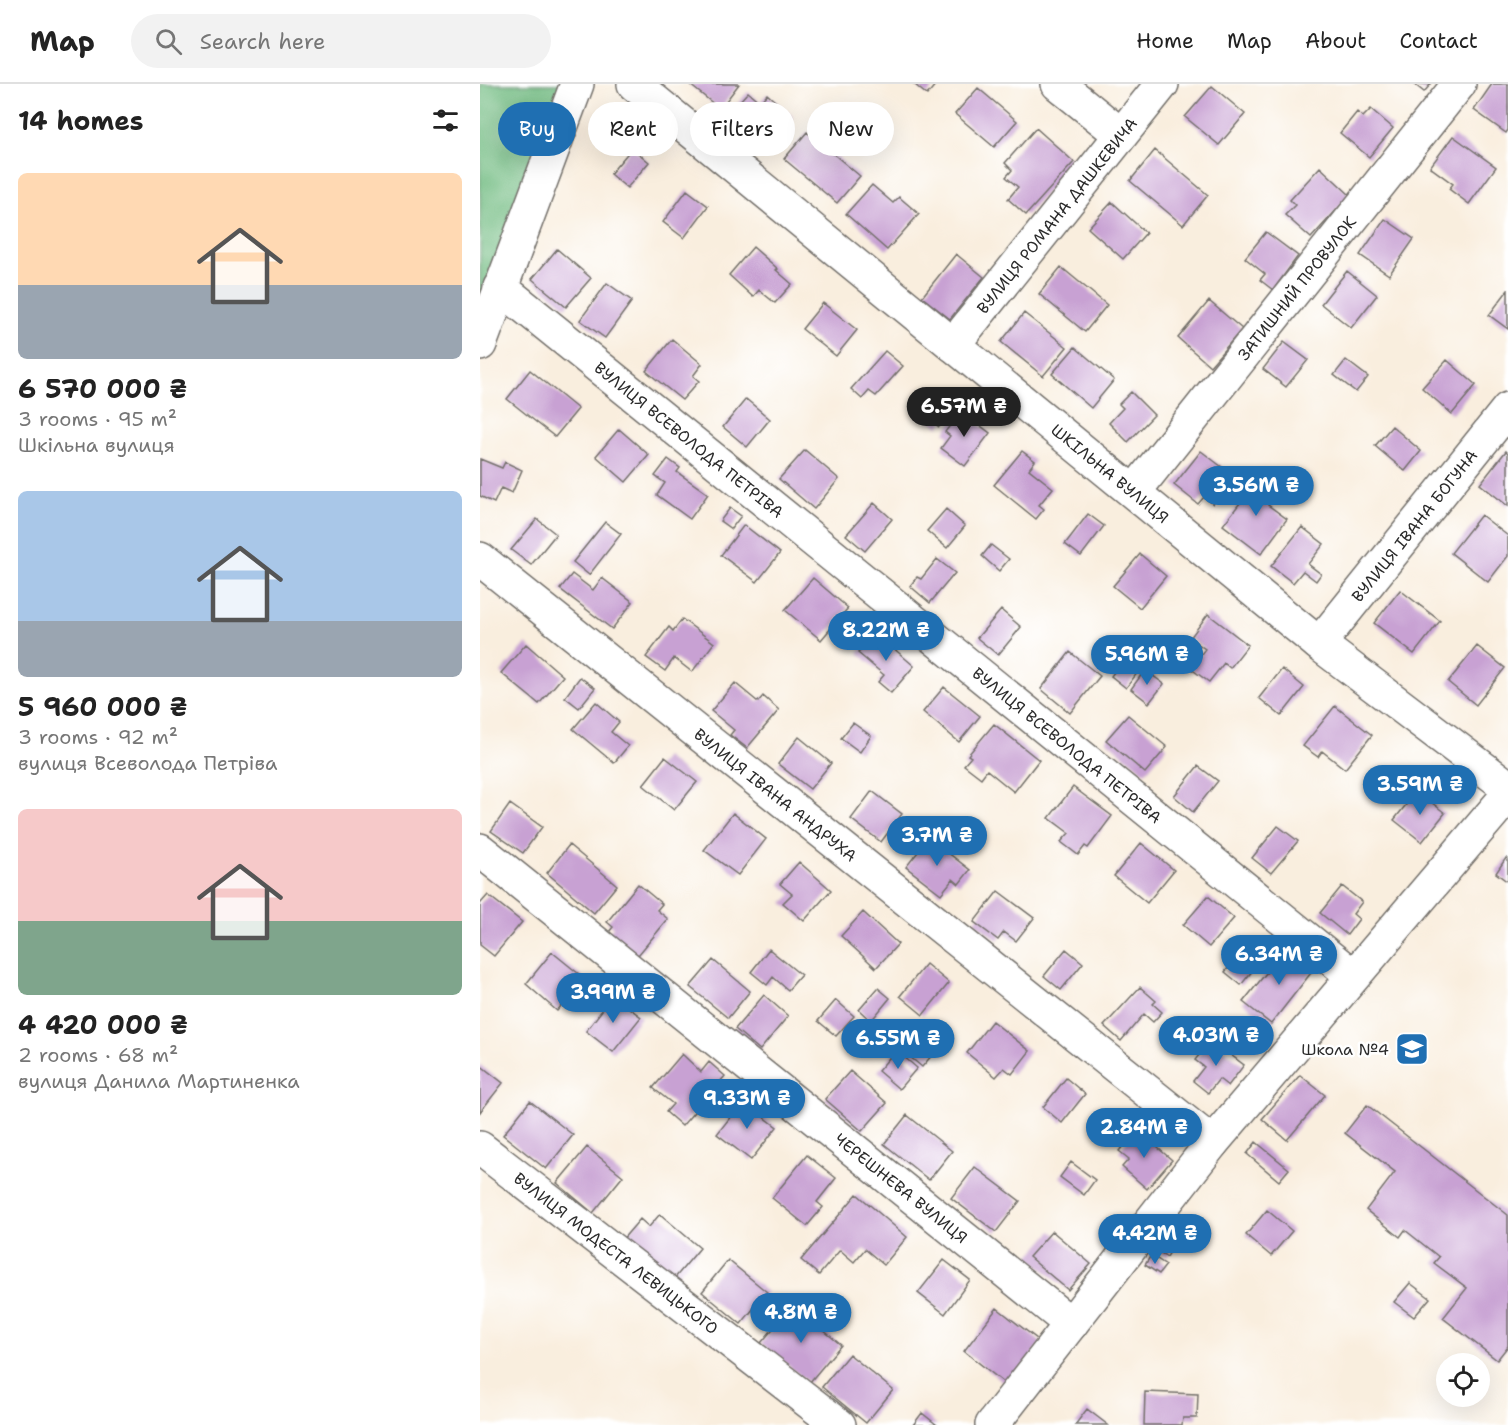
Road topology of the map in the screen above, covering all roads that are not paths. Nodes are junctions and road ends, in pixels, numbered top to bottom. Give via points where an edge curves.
1 (578, 84) edge
2 (633, 84) edge
3 (1058, 84) edge
4 (1162, 84) edge
5 (1459, 84) edge
6 (1120, 134) junction
7 (500, 287) junction
8 (480, 344) edge
9 (953, 345) junction
10 (1508, 409) edge
11 (1134, 492) junction
12 (480, 559) edge
13 (1319, 644) junction
14 (1508, 788) edge
15 (1508, 795) edge
16 (480, 850) edge
17 (1353, 976) junction
18 (1212, 1143) junction
19 (480, 1148) edge
20 (1071, 1324) junction
21 (838, 1425) edge
22 (992, 1425) edge

1 - 7 street
2 - 9 street, ШКІЛЬНА ВУЛИЦЯ
3 - 6 street
4 - 6 street, ВУЛИЦЯ РОМАНА ДАШКЕВИЧА
5 - 11 street, ЗАТИШНИЙ ПРОВУЛОК
6 - 9 street, ВУЛИЦЯ РОМАНА ДАШКЕВИЧА
7 - 8 street
7 - 17 street, ВУЛИЦЯ ВСЕВОЛОДА ПЕТРІВА
9 - 11 street, ШКІЛЬНА ВУЛИЦЯ
10 - 13 street, ВУЛИЦЯ ІВАНА БОГУНА
11 - 13 street, ШКІЛЬНА ВУЛИЦЯ
12 - 18 street, ВУЛИЦЯ ІВАНА АНДРУХА
13 - 14 street, ШКІЛЬНА ВУЛИЦЯ
15 - 17 street
16 - 20 street, ЧЕРЕШНЕВА ВУЛИЦЯ
17 - 18 street
18 - 20 street
19 - 21 street, ВУЛИЦЯ МОДЕСТА ЛЕВИЦЬКОГО
20 - 22 street

